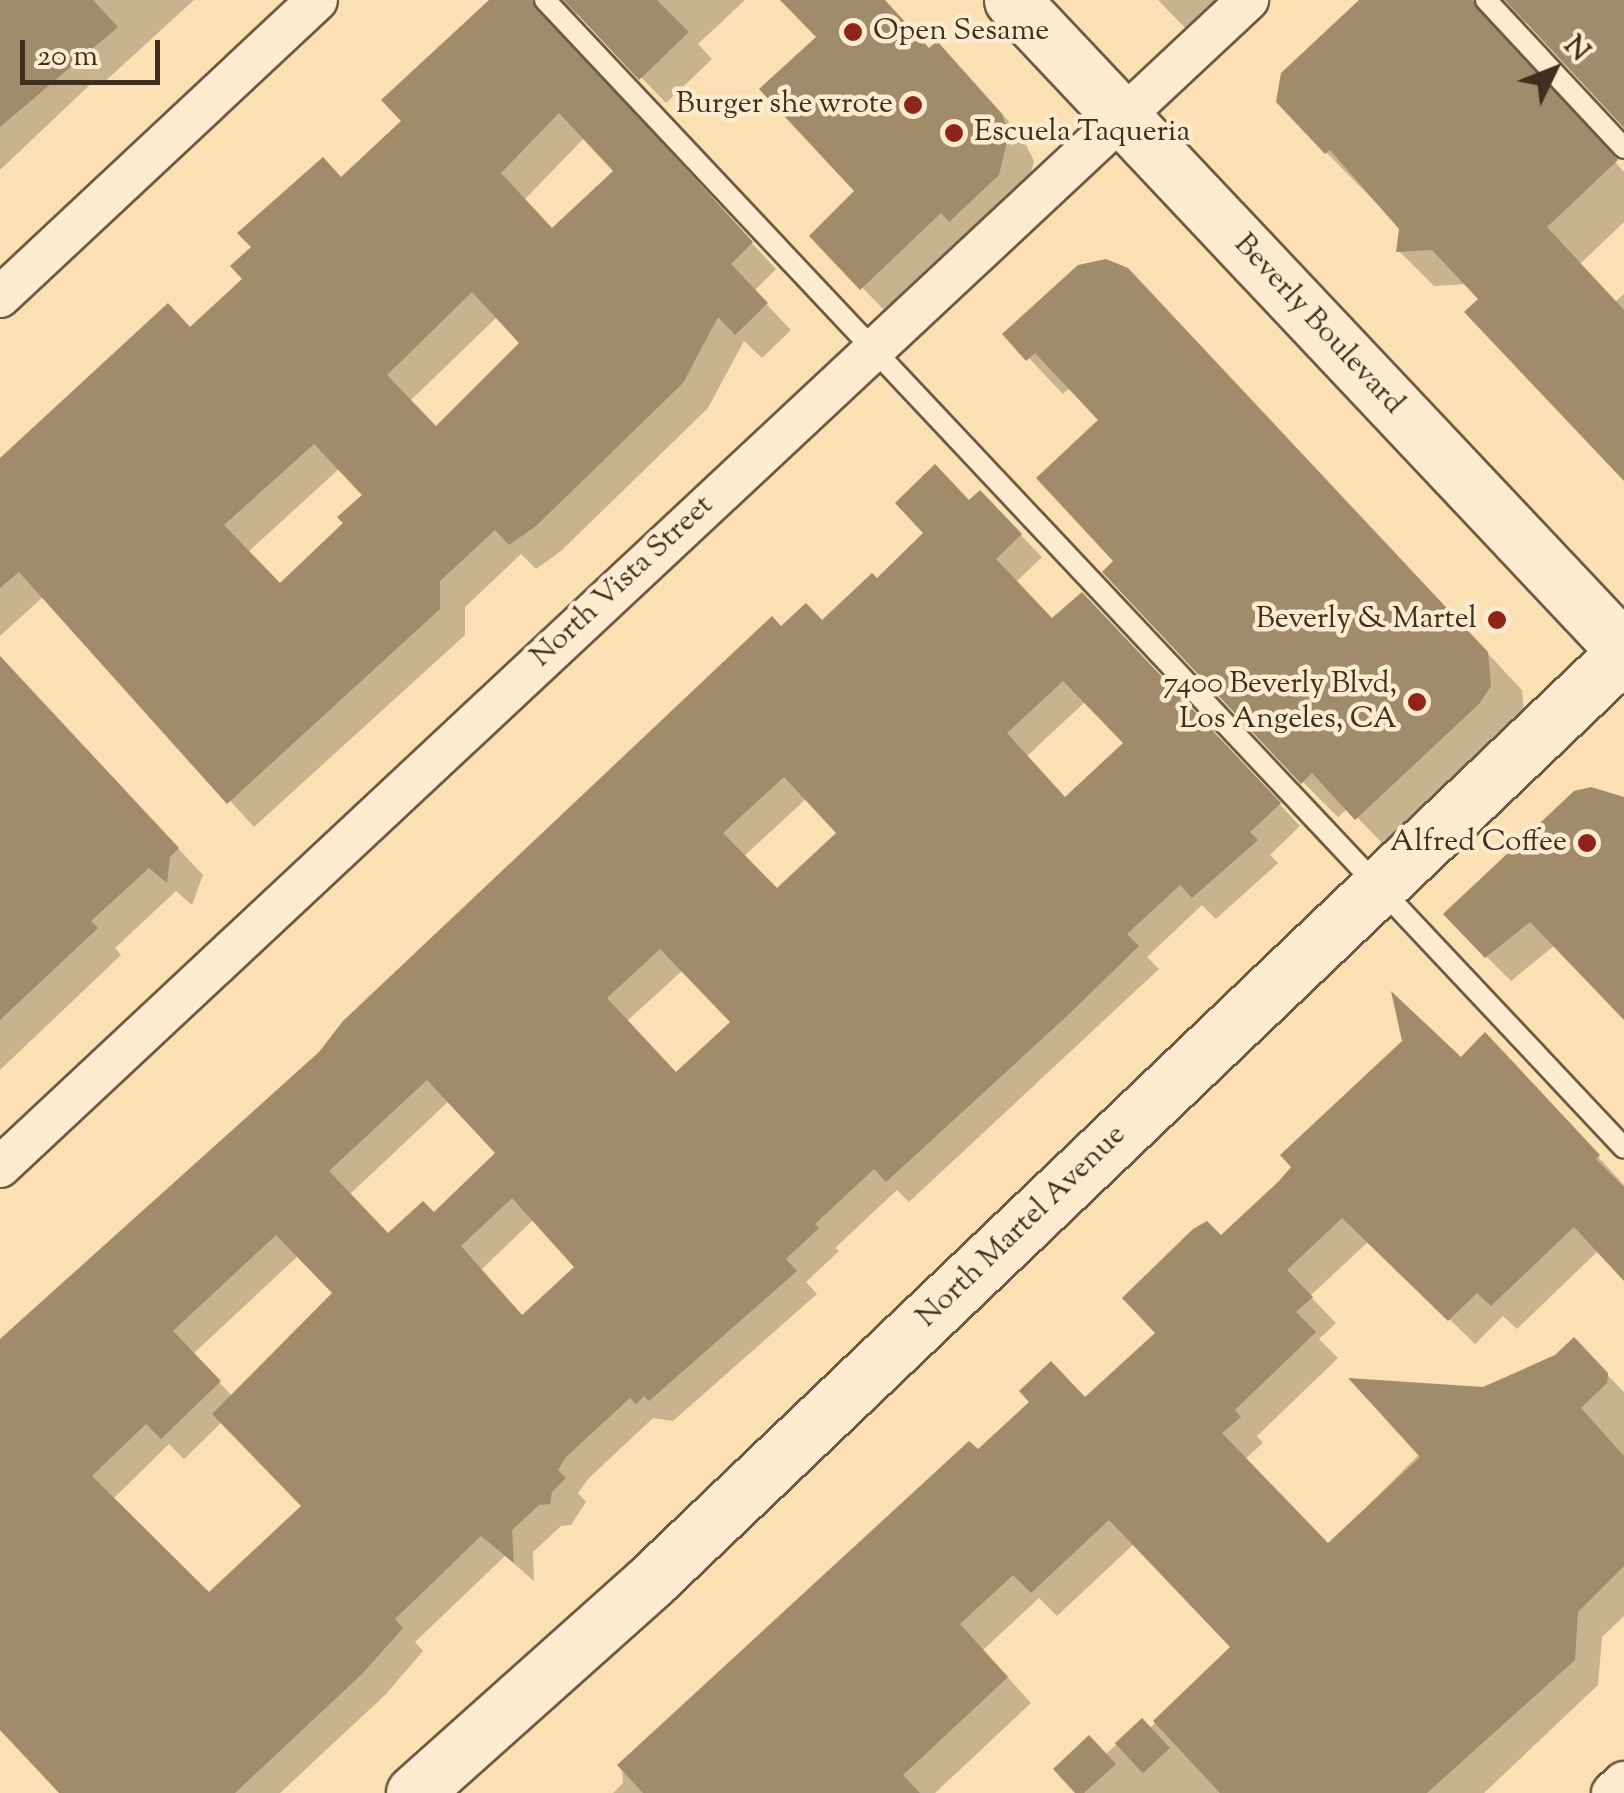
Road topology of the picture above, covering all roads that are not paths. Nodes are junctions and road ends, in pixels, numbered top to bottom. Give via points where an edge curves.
1 (317, 0) edge
2 (545, 0) edge
3 (1012, 0) edge
4 (1248, 0) edge
5 (1486, 0) edge
6 (1122, 119) junction
7 (1624, 148) edge
8 (0, 298) edge
9 (872, 348) junction
10 (1624, 652) edge
11 (1380, 886) junction
12 (1624, 1148) edge
13 (0, 1167) edge
14 (1624, 1782) edge
15 (414, 1793) edge
16 (1612, 1793) edge

1 - 8 street
2 - 9 lane
3 - 6 street, Beverly Boulevard
4 - 6 street, North Vista Street
5 - 7 lane
6 - 9 street, North Vista Street
6 - 10 street, Beverly Boulevard
9 - 11 lane
9 - 13 street, North Vista Street
10 - 11 street, North Martel Avenue
11 - 12 lane
11 - 15 street, North Martel Avenue via 651,1580
14 - 16 street

